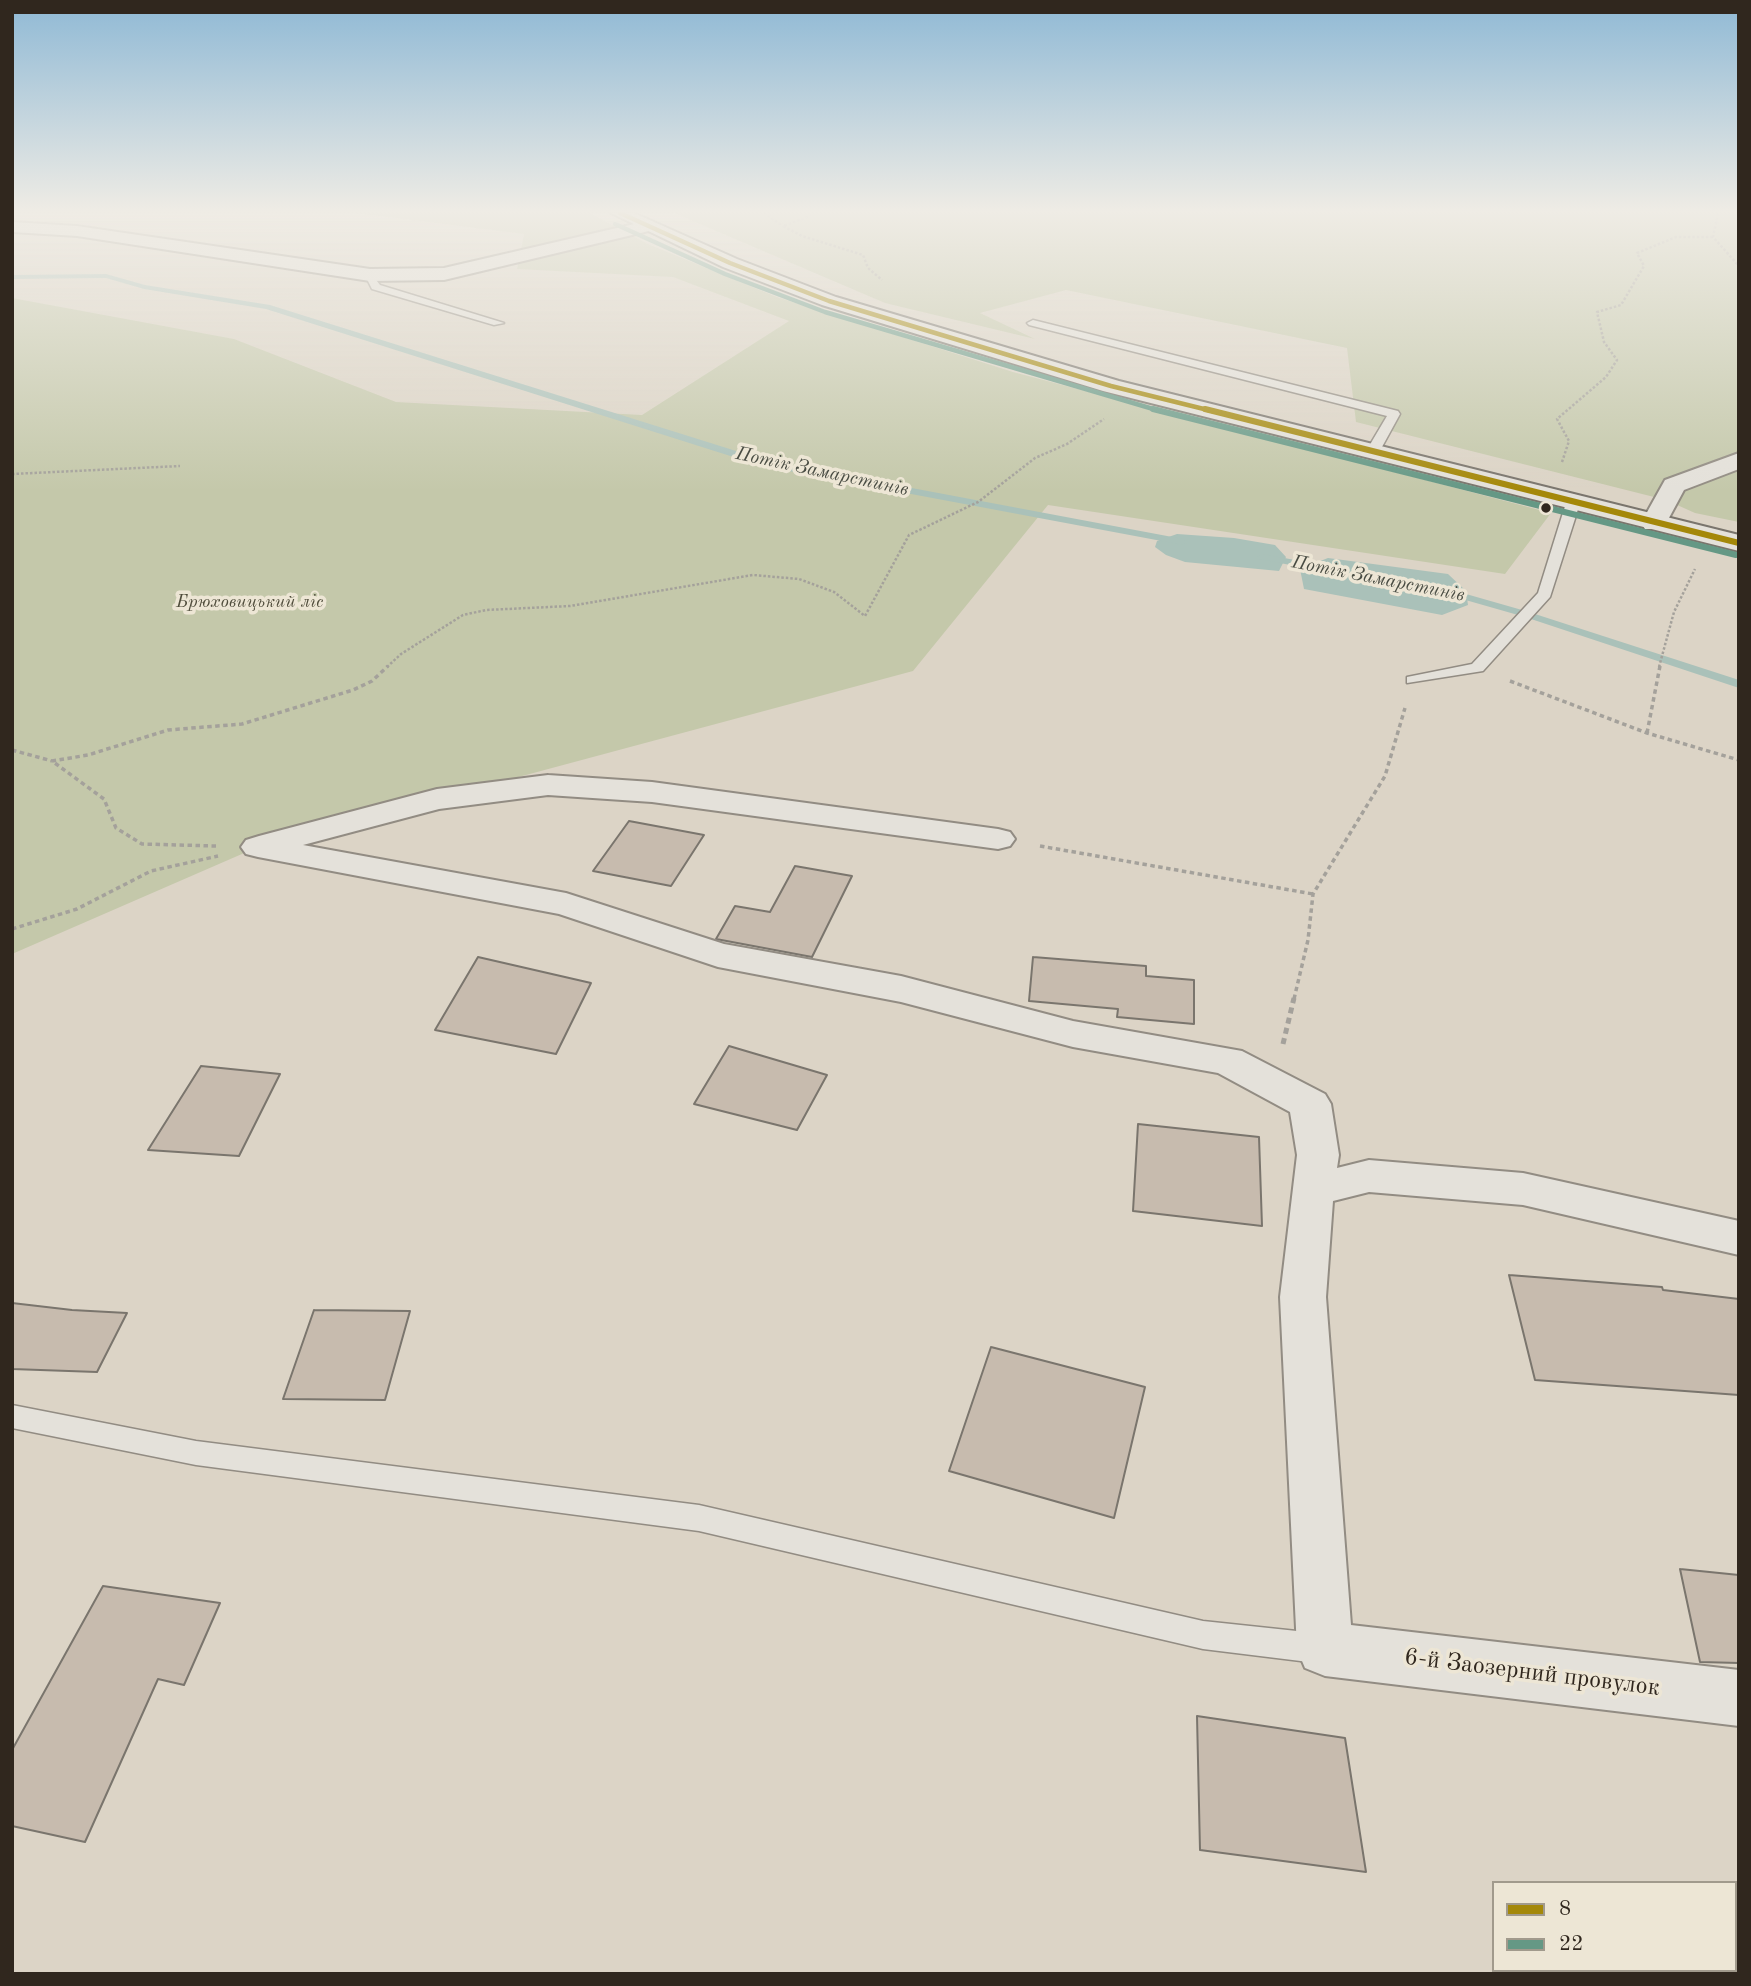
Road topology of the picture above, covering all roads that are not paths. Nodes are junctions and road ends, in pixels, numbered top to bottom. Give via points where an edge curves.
1 (439, 306) edge
2 (848, 306) edge
3 (498, 323) dead end
4 (1033, 323) dead end
5 (1373, 453) junction
6 (1739, 460) edge
7 (1573, 503) junction
8 (1654, 523) junction
9 (1739, 543) edge
10 (1413, 680) road end
11 (998, 839) road end
12 (1312, 1190) junction
13 (1739, 1238) edge
14 (12, 1416) edge
15 (1325, 1649) junction
16 (1739, 1698) edge

1 - 3 lane
2 - 5 street via 1180,404
4 - 5 lane via 1394,414
5 - 7 street
6 - 8 street via 1674,485
7 - 8 street
7 - 10 lane via 1545,594 1477,668
8 - 9 street
11 - 12 street via 652,792 548,785 437,799 258,847 566,904 718,955 901,989 1073,1034 1228,1061 1310,1104 1318,1155
12 - 13 street via 1369,1176 1522,1189
12 - 15 street via 1303,1297
14 - 15 lane via 196,1453 699,1518 1203,1634
15 - 16 street, 6-й Заозерний провулок

